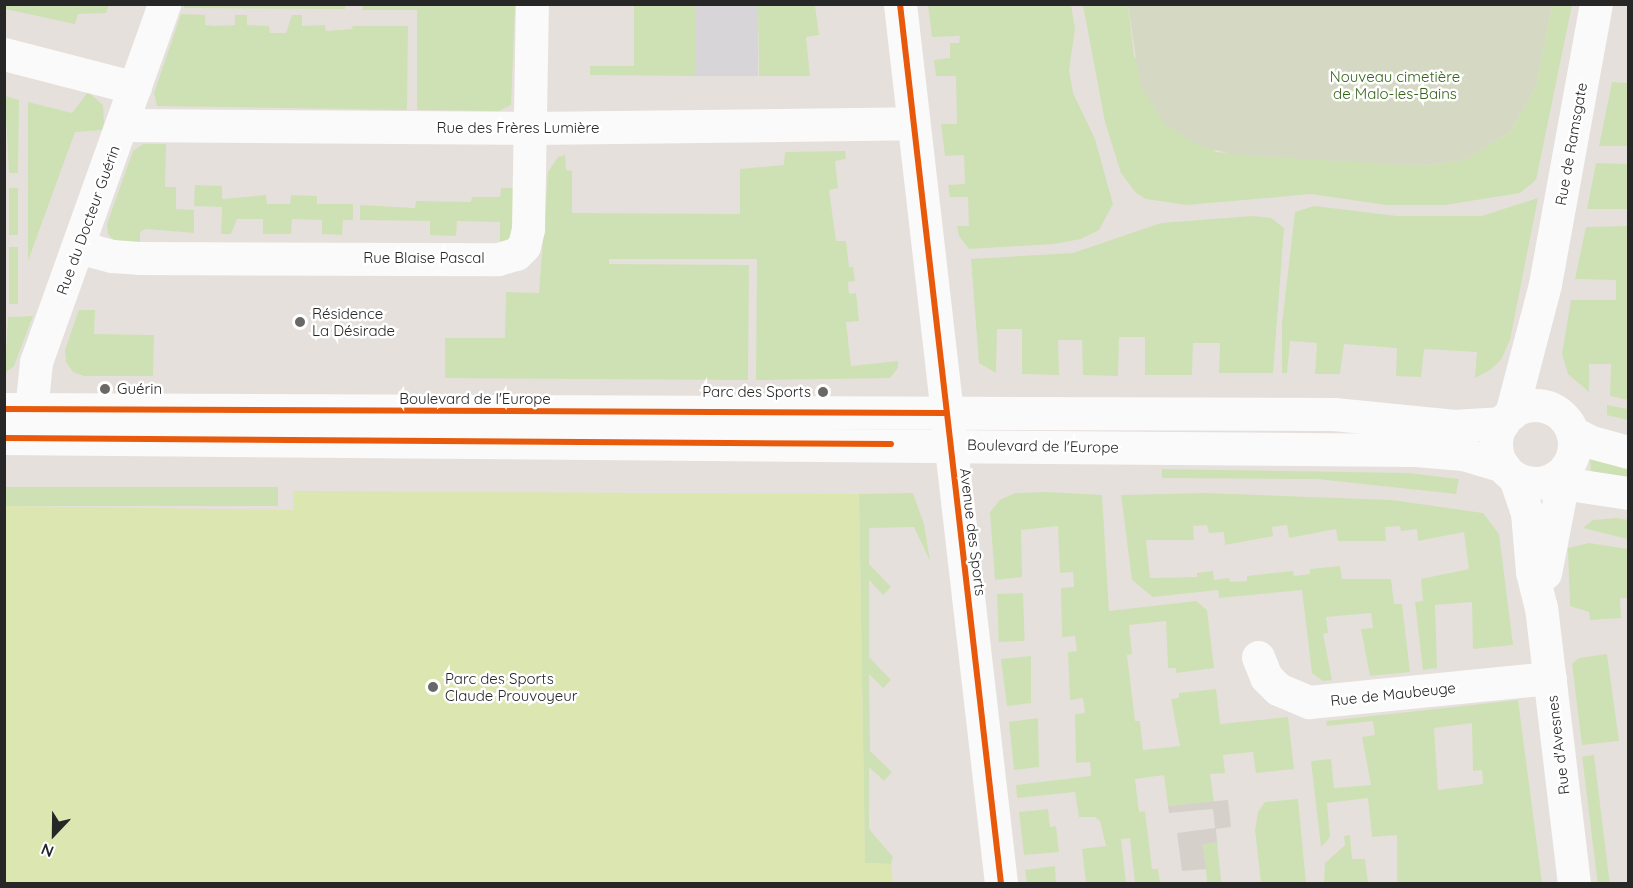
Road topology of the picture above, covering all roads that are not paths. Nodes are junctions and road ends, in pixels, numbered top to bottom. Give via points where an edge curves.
1 (164, 4) edge
2 (532, 4) edge
3 (900, 4) edge
4 (1596, 4) edge
5 (4, 54) edge
6 (135, 88) junction
7 (913, 123) junction
8 (123, 125) junction
9 (531, 129) junction
10 (78, 247) junction
11 (1545, 284) junction
12 (945, 413) junction
13 (1507, 418) junction
14 (1563, 421) junction
15 (17, 424) edge
16 (949, 445) junction
17 (1629, 452) edge
18 (1509, 472) junction
19 (1558, 477) junction
20 (1629, 493) edge
21 (1541, 607) junction
22 (1258, 657) dead end
23 (1550, 678) junction
24 (1001, 884) edge
25 (1574, 884) edge

1 - 6 street, Rue du Docteur Guérin
2 - 9 street, Rue Blaise Pascal
3 - 7 street, Avenue des Sports
4 - 11 street, Rue de Ramsgate
5 - 6 street
6 - 8 street, Rue du Docteur Guérin
7 - 9 street, Rue des Frères Lumière
7 - 12 street, Avenue des Sports
8 - 9 street, Rue des Frères Lumière
8 - 10 street, Rue du Docteur Guérin
9 - 10 street, Rue Blaise Pascal via 528,235 524,246 511,257 139,258
10 - 15 street, Rue du Docteur Guérin
11 - 13 street, Rue de Ramsgate
11 - 14 street, Rue de Ramsgate via 1543,369
12 - 13 street, Boulevard de l'Europe via 1334,414 1454,426
12 - 15 street, Boulevard de l'Europe
12 - 16 street, Avenue des Sports
13 - 14 street via 1532,405
13 - 18 street via 1496,446
14 - 17 street via 1591,442
14 - 19 street via 1573,451
15 - 16 street, Boulevard de l'Europe
16 - 18 street, Boulevard de l'Europe via 1416,450 1463,454
16 - 24 street, Avenue des Sports
18 - 19 street via 1534,483
18 - 21 street, Rue d'Avesnes via 1527,512 1532,572
19 - 20 street
19 - 21 street, Rue d'Avesnes
21 - 23 street, Rue d'Avesnes
22 - 23 street, Rue de Maubeuge via 1266,676 1278,689 1309,702
23 - 25 street, Rue d'Avesnes

